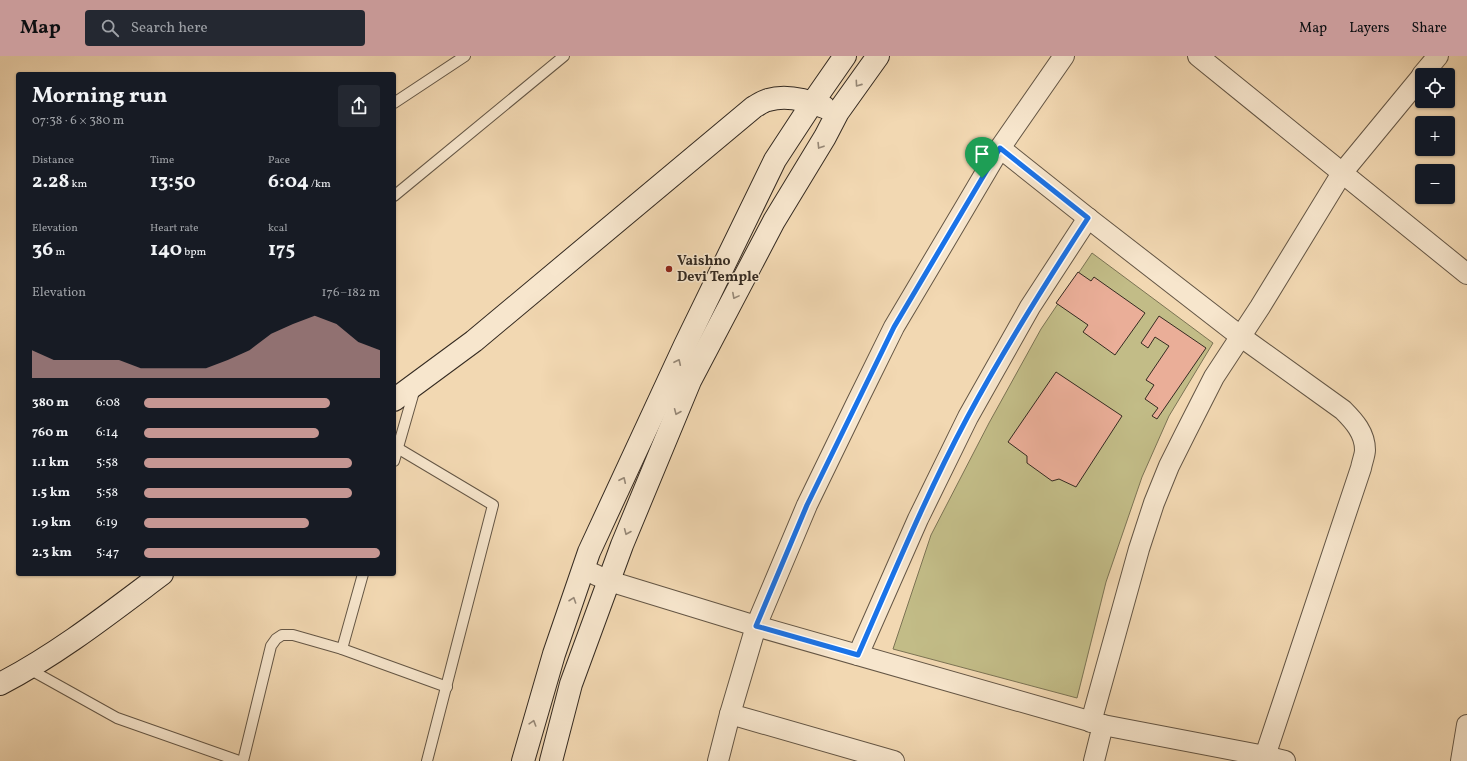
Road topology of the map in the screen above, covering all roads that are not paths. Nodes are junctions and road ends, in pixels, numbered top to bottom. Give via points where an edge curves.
1 (465, 56) edge
2 (564, 56) edge
3 (846, 56) edge
4 (878, 56) edge
5 (1064, 56) edge
6 (1198, 56) edge
7 (1438, 56) edge
8 (1428, 68) edge
9 (1415, 84) edge
10 (396, 102) edge
11 (813, 102) junction
12 (838, 112) junction
13 (1000, 148) junction
14 (1342, 173) junction
15 (396, 194) edge
16 (1088, 218) junction
17 (1467, 274) edge
18 (1240, 336) junction
19 (416, 384) junction
20 (396, 399) edge
21 (396, 447) edge
22 (583, 569) junction
23 (159, 576) edge
24 (362, 576) edge
25 (609, 581) junction
26 (756, 626) junction
27 (342, 649) junction
28 (858, 655) junction
29 (29, 669) junction
30 (0, 684) edge
31 (447, 687) junction
32 (730, 714) junction
33 (1097, 723) junction
34 (1467, 725) edge
35 (1265, 756) junction
36 (239, 761) edge
37 (243, 761) edge
38 (427, 761) edge
39 (522, 761) edge
40 (551, 761) edge
41 (718, 761) edge
42 (894, 761) edge
43 (1094, 761) edge
44 (1285, 761) edge
45 (1461, 761) edge

1 - 10 lane
2 - 15 lane
3 - 11 street
4 -> 12 street
5 - 13 street
6 - 14 street
7 - 8 street
9 - 14 street
11 - 12 street
11 - 19 street via 786,97 768,100 754,107 474,341
22 -> 11 street via 775,160
12 -> 25 street via 774,220 690,381
13 - 16 street
13 - 26 street via 894,327 807,505
14 - 17 street
14 - 18 street
16 - 18 street
16 - 28 street via 1030,307 968,417 918,519
18 - 33 street via 1210,384 1169,466 1154,503 1139,549
18 - 35 street via 1343,410 1356,423 1366,451
19 - 20 street
19 - 21 lane
21 - 31 lane via 493,505
22 - 25 street
39 -> 22 street
23 - 29 street via 91,628
24 - 27 lane
25 - 26 street
25 - 40 street via 571,684
26 - 28 street
26 - 32 street
27 - 31 lane
27 - 37 lane via 293,635 282,635 276,639 271,646
28 - 33 street
29 - 30 street
29 - 36 lane via 117,718
31 - 38 lane
32 - 41 street
32 - 42 street
33 - 35 street
33 - 43 street
34 - 45 street
35 - 44 street

